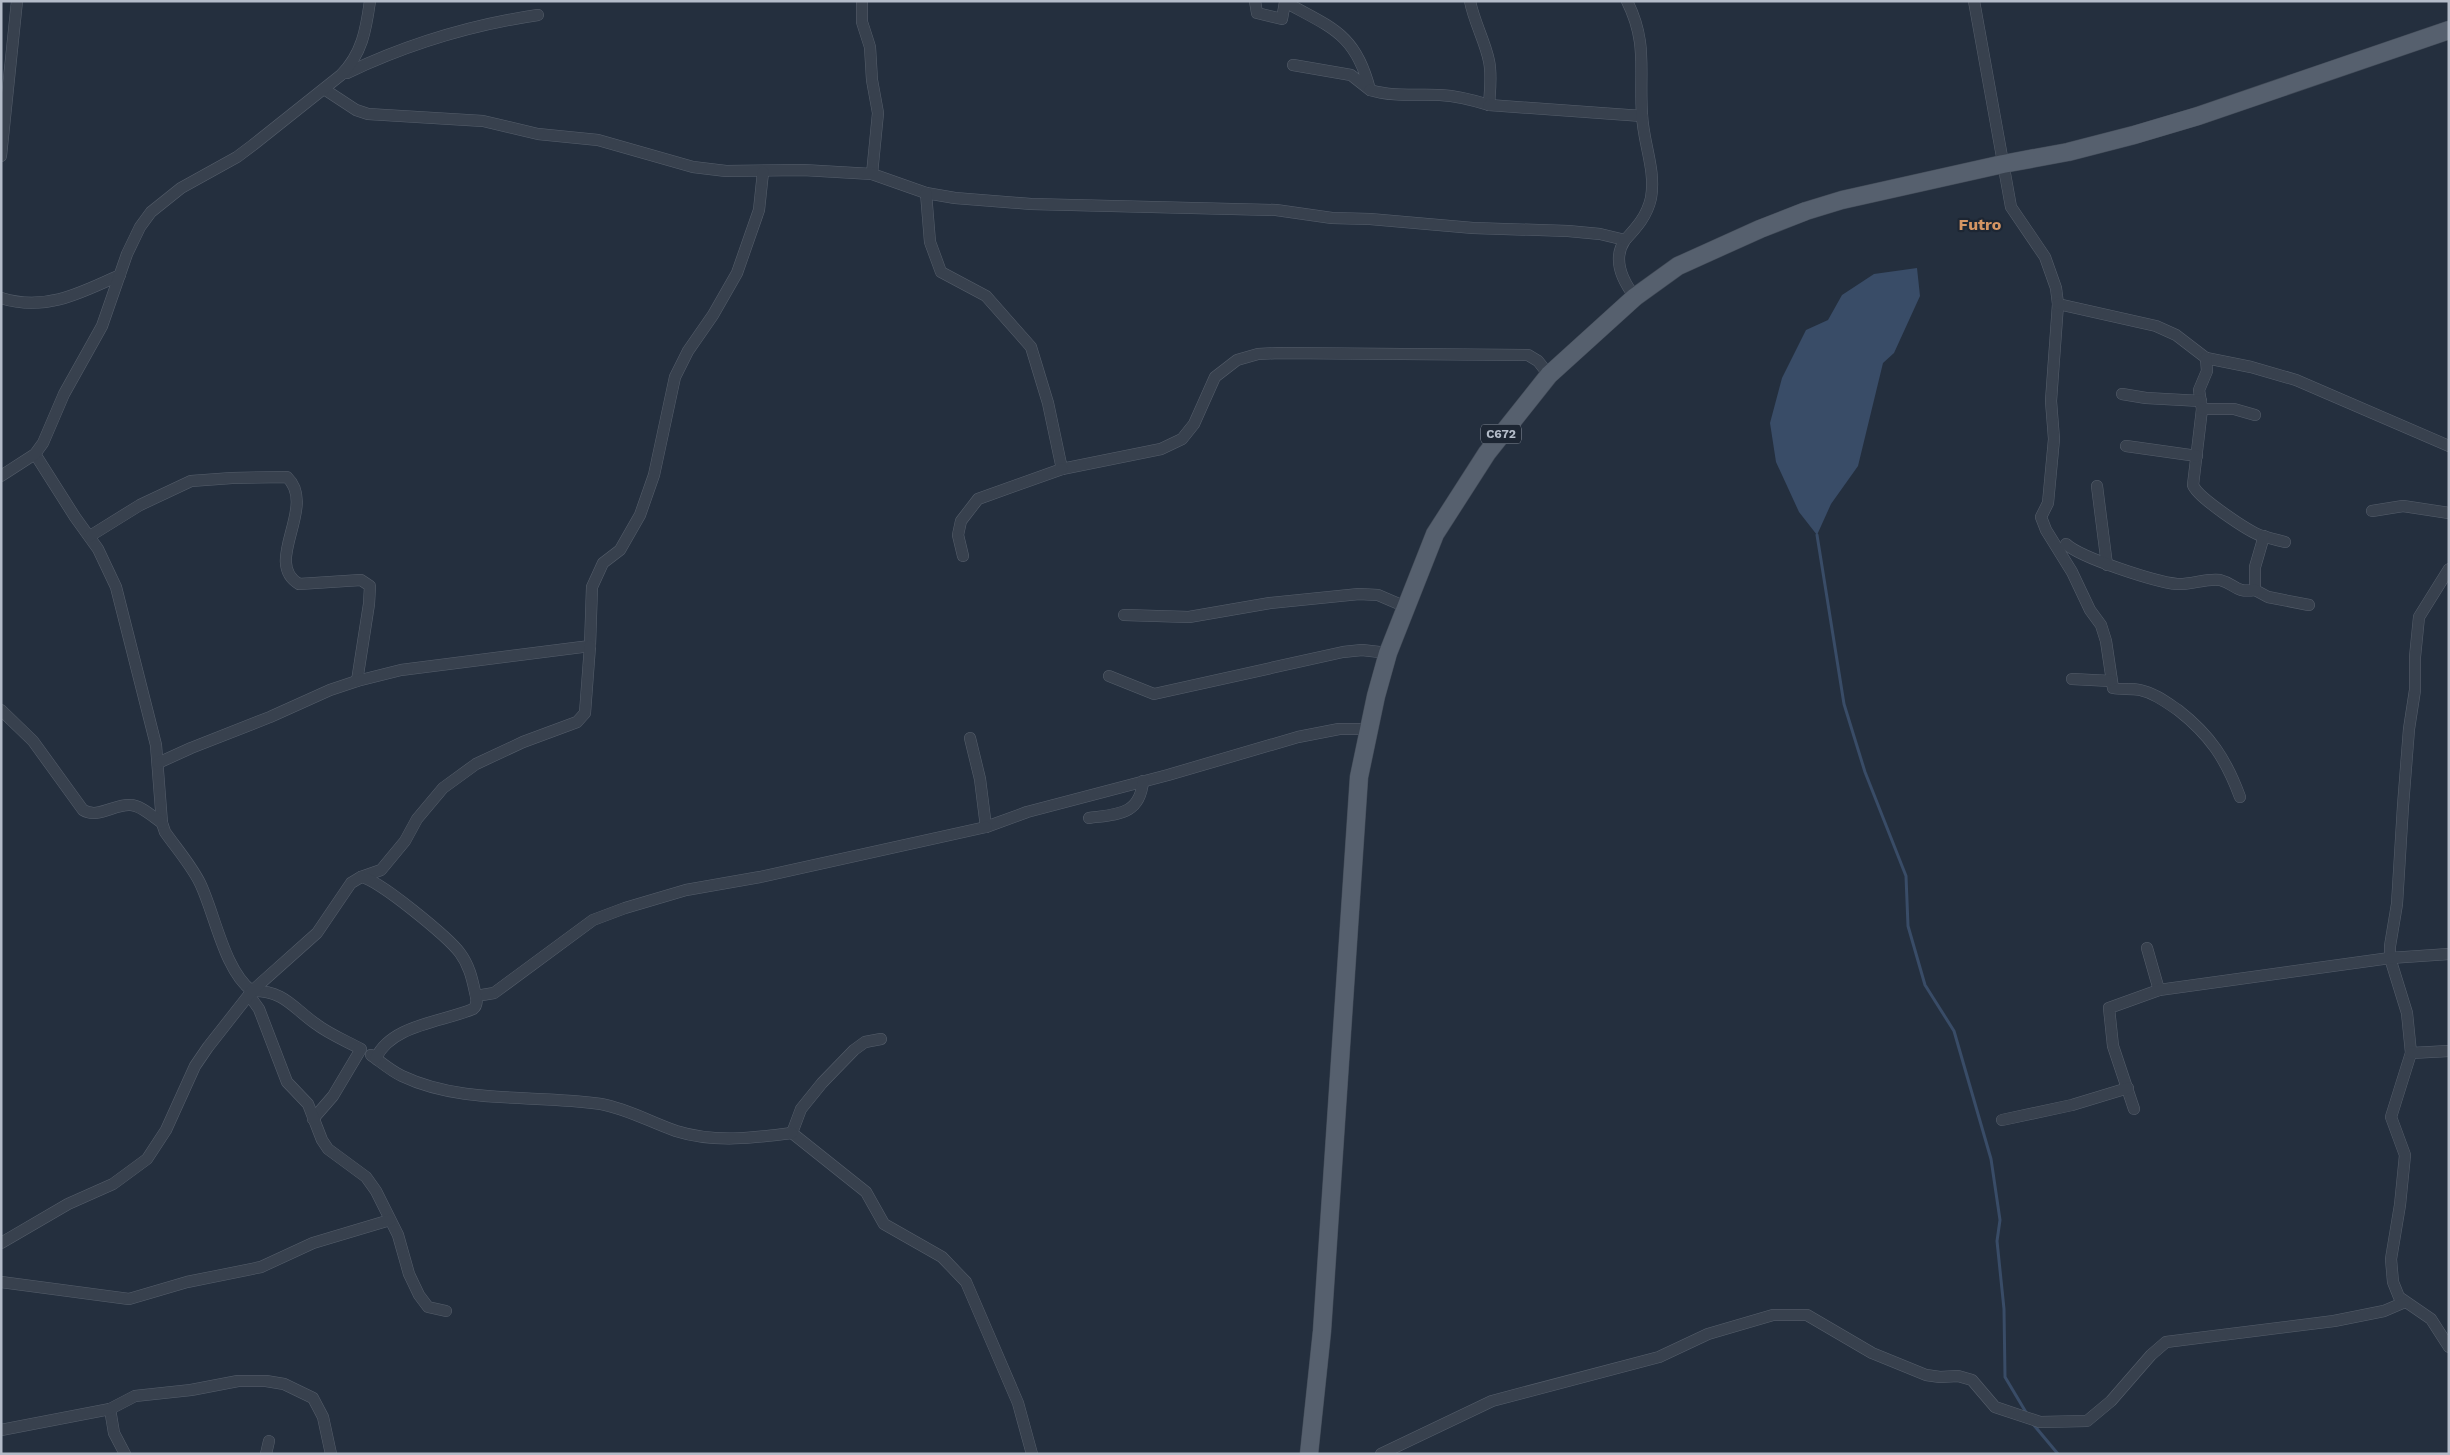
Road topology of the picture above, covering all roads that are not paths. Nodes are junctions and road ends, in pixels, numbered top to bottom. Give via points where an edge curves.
1 (17, 1) edge
2 (370, 1) edge
3 (862, 1) edge
4 (1255, 1) edge
5 (1470, 1) edge
6 (1627, 1) edge
7 (1974, 1) edge
8 (1285, 2) edge
9 (538, 15) dead end
10 (2449, 30) edge
11 (1293, 65) dead end
12 (341, 75) junction
13 (324, 89) junction
14 (1370, 90) junction
15 (1489, 105) junction
16 (1642, 116) junction
17 (1, 156) edge
18 (2003, 164) junction
19 (763, 172) junction
20 (872, 174) junction
21 (926, 193) junction
22 (1625, 240) junction
23 (120, 275) junction
24 (1635, 296) junction
25 (1, 298) edge
26 (2058, 304) junction
27 (2206, 358) junction
28 (1549, 375) junction
29 (2122, 394) dead end
30 (2201, 405) junction
31 (2255, 415) dead end
32 (2126, 446) dead end
33 (2449, 446) edge
34 (35, 454) junction
35 (2197, 456) junction
36 (1062, 469) junction
37 (1, 476) edge
38 (2096, 486) dead end
39 (2372, 511) dead end
40 (2449, 513) edge
41 (90, 536) junction
42 (2264, 536) junction
43 (2285, 542) dead end
44 (2066, 544) dead end
45 (963, 556) dead end
46 (2107, 565) junction
47 (2449, 569) edge
48 (2445, 583) edge
49 (2255, 590) junction
50 (2309, 605) dead end
51 (1406, 608) junction
52 (1124, 615) dead end
53 (590, 646) junction
54 (1388, 653) junction
55 (1109, 676) dead end
56 (2072, 679) dead end
57 (357, 681) junction
58 (2111, 681) junction
59 (1, 710) edge
60 (1368, 733) junction
61 (970, 738) dead end
62 (158, 763) junction
63 (1143, 781) junction
64 (2240, 798) dead end
65 (1089, 818) dead end
66 (162, 823) junction
67 (986, 827) junction
68 (360, 877) junction
69 (2147, 948) dead end
70 (2449, 954) edge
71 (2390, 958) junction
72 (2159, 990) junction
73 (251, 993) junction
74 (476, 996) junction
75 (881, 1039) dead end
76 (361, 1049) junction
77 (2449, 1051) edge
78 (2411, 1052) junction
79 (376, 1058) junction
80 (2128, 1088) junction
81 (2134, 1108) dead end
82 (313, 1119) junction
83 (2002, 1120) dead end
84 (792, 1133) junction
85 (390, 1220) junction
86 (1, 1243) edge
87 (1, 1282) edge
88 (2405, 1302) junction
89 (446, 1311) dead end
90 (2449, 1347) edge
91 (110, 1409) junction
92 (1, 1430) edge
93 (269, 1441) dead end
94 (125, 1454) edge
95 (266, 1454) edge
96 (332, 1454) edge
97 (1032, 1454) edge
98 (1309, 1454) edge
99 (1381, 1454) edge

1 - 17 street
2 - 12 street via 362,45 352,65
3 - 20 street via 862,22 870,47 878,113
4 - 8 street via 1257,13 1282,19
5 - 15 street via 1490,64
6 - 16 street via 1641,39
7 - 18 street
8 - 14 street via 1333,28 1349,41 1366,72
9 - 12 street via 439,36 394,50
10 - 18 main road, C672 via 2134,136
11 - 14 street via 1351,75
12 - 13 street
13 - 19 street via 368,114 464,118 538,134 598,140 693,167 726,172
13 - 23 street via 237,156 162,202 140,227
14 - 15 street via 1388,95 1462,98
15 - 16 street
16 - 22 street via 1651,163 1651,196 1643,220
18 - 24 main road, C672 via 1806,211 1678,266
18 - 26 street via 2011,207 2045,257
19 - 20 street via 803,170
19 - 53 street via 759,210 737,273 675,377 654,475 640,515 620,550 603,563 592,588
20 - 21 street
21 - 22 street via 1023,203 1276,210 1332,218 1568,231
21 - 36 street via 930,242 941,272 986,296 1031,347 1048,403
22 - 24 street via 1618,254 1620,270
23 - 25 street via 55,302 30,304
23 - 34 street via 102,326
24 - 28 main road, C672
26 - 27 street via 2156,326 2176,335
26 - 58 street via 2051,401 2054,439 2048,503 2041,517 2101,625
27 - 30 street via 2207,371 2199,390
27 - 33 street via 2251,366 2296,380
28 - 36 street via 1538,361 1528,355 1279,353 1248,356 1237,360 1215,377 1194,424 1182,439 1161,449
28 - 51 main road, C672 via 1487,453 1435,534
29 - 30 street
30 - 31 street
30 - 35 street
32 - 35 street
34 - 37 street
34 - 41 street
35 - 42 street via 2195,491
36 - 45 street via 978,499 960,521 958,535
38 - 46 street
39 - 40 street via 2403,506
41 - 57 street via 140,504 191,481 287,477 296,488 298,502 287,546 287,564 292,578 299,584 361,580 370,586
41 - 62 street via 120,599
42 - 43 street
42 - 49 street via 2255,567
44 - 46 street
46 - 49 street via 2178,584 2220,580 2242,592
47 - 48 street
48 - 71 street via 2419,617 2415,690 2402,806 2399,885
49 - 50 street via 2268,597
51 - 52 street via 1378,595 1359,594 1270,603 1189,617
51 - 54 main road, C672
53 - 57 street via 401,670
53 - 68 street via 585,713 577,722 476,764 443,788 417,818 405,841 381,870
54 - 55 street via 1343,652 1154,694
54 - 60 main road, C672
56 - 58 street
57 - 62 street
58 - 64 street via 2113,688 2140,690 2154,695 2195,724 2220,754 2232,774
59 - 66 street via 33,741 83,810 93,813 134,805
60 - 63 street via 1361,729 1327,731
60 - 98 main road, C672 via 1359,777 1322,1331
61 - 67 street via 980,779
62 - 66 street
63 - 65 street via 1142,792 1130,810
63 - 67 street via 1027,812
66 - 73 street via 196,875 232,962
67 - 74 street via 686,890 625,908 593,920 494,993
68 - 73 street via 351,883 317,933
68 - 74 street via 380,886 452,943 469,968
69 - 72 street
70 - 71 street
71 - 72 street
71 - 78 street via 2407,1013
72 - 80 street via 2109,1008 2113,1046
73 - 76 street via 275,992 316,1025
73 - 82 street via 287,1082 305,1099
73 - 86 street via 201,1056 166,1130 140,1165 113,1184 68,1204
74 - 79 street via 472,1010 436,1019 392,1039 382,1046
75 - 84 street via 866,1042 854,1050 822,1083 801,1109
76 - 79 street
76 - 82 street via 333,1096
77 - 78 street
78 - 88 street via 2391,1117 2405,1155 2391,1259 2396,1290
79 - 84 street via 395,1072 420,1083 492,1096 565,1099 605,1105 696,1136 740,1138
80 - 81 street
80 - 83 street
82 - 85 street via 328,1149 359,1171 372,1185
84 - 97 street via 866,1192 884,1224 942,1257 966,1282 1018,1404
85 - 87 street via 313,1243 261,1267 187,1282 130,1299
85 - 89 street via 398,1234 405,1266 419,1295 428,1307
88 - 90 street via 2431,1319
88 - 99 street via 2334,1321 2166,1342 2150,1355 2111,1401 2087,1421 2060,1423 2040,1422 1995,1407 1972,1380 1926,1374 1872,1354 1807,1315 1772,1315 1708,1334 1659,1357 1492,1401
91 - 92 street
91 - 94 street via 114,1432
91 - 96 street via 132,1397 153,1393 238,1381 274,1382 306,1393 317,1403
93 - 95 street

